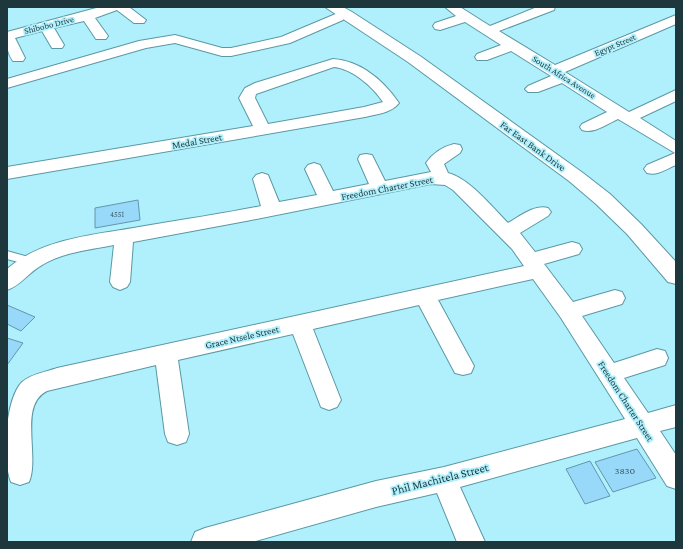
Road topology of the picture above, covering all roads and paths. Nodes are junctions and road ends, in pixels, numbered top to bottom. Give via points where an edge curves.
1 (113, 7) edge
2 (121, 7) edge
3 (130, 7) edge
4 (319, 7) edge
5 (452, 7) edge
6 (549, 7) edge
7 (533, 9) edge
8 (335, 12) edge
9 (87, 16) junction
10 (466, 17) junction
11 (676, 19) edge
12 (48, 26) junction
13 (440, 26) dead end
14 (488, 31) junction
15 (7, 36) edge
16 (101, 36) dead end
17 (60, 44) dead end
18 (513, 45) junction
19 (482, 57) dead end
20 (18, 58) dead end
21 (559, 74) junction
22 (7, 84) edge
23 (533, 90) dead end
24 (676, 95) edge
25 (623, 115) junction
26 (588, 127) dead end
27 (263, 130) junction
28 (676, 148) edge
29 (454, 149) dead end
30 (676, 158) edge
31 (366, 159) dead end
32 (314, 169) dead end
33 (653, 169) dead end
34 (7, 173) edge
35 (442, 178) junction
36 (262, 179) dead end
37 (380, 188) junction
38 (328, 199) junction
39 (272, 210) junction
40 (542, 212) dead end
41 (507, 232) junction
42 (124, 237) junction
43 (572, 250) dead end
44 (7, 255) edge
45 (28, 261) junction
46 (534, 265) junction
47 (676, 276) edge
48 (7, 282) edge
49 (120, 282) dead end
50 (425, 296) junction
51 (615, 298) dead end
52 (568, 312) junction
53 (300, 324) junction
54 (166, 355) junction
55 (658, 358) dead end
56 (463, 366) dead end
57 (609, 374) junction
58 (330, 400) dead end
59 (676, 416) edge
60 (643, 426) junction
61 (177, 434) dead end
62 (20, 473) dead end
63 (676, 477) edge
64 (444, 479) junction
65 (205, 542) edge
66 (471, 542) edge

1 - 9 street, Shibobo Drive
2 - 3 street via 143,18
4 - 8 street, Far East Bank Drive
5 - 10 street, South Africa Avenue
6 - 7 street
7 - 14 street
8 - 22 street via 285,40 235,52 222,52 179,40 165,40
8 - 47 street, Far East Bank Drive via 414,59 576,177 634,229
9 - 12 street, Shibobo Drive
9 - 16 street
10 - 13 street
10 - 14 street, South Africa Avenue
11 - 21 street, Egypt Street
12 - 15 street, Shibobo Drive
12 - 17 street
14 - 18 street, South Africa Avenue
15 - 20 street
18 - 19 street
18 - 21 street, South Africa Avenue
21 - 23 street, Egypt Street
21 - 25 street, South Africa Avenue
24 - 25 street
25 - 26 street
25 - 28 street, South Africa Avenue
27 - 27 street, Medal Street via 387,106 390,101 361,73 344,63 334,62 250,91 247,98
27 - 34 street, Medal Street
29 - 35 street via 435,163
30 - 33 street
31 - 37 street
32 - 38 street
35 - 37 street, Freedom Charter Street
35 - 41 street, Freedom Charter Street via 449,179 459,186
36 - 39 street
37 - 38 street, Freedom Charter Street
38 - 39 street, Freedom Charter Street
39 - 42 street, Freedom Charter Street
40 - 41 street
41 - 46 street, Freedom Charter Street
42 - 45 street, Freedom Charter Street via 53,251
42 - 49 street
43 - 46 street, Grace Ntsele Street
44 - 45 lane
45 - 48 street
46 - 50 street, Grace Ntsele Street
46 - 52 street, Freedom Charter Street
50 - 53 street, Grace Ntsele Street
50 - 56 street
51 - 52 street
52 - 57 street, Freedom Charter Street
53 - 54 street, Grace Ntsele Street
53 - 58 street
54 - 61 street
54 - 62 street, Grace Ntsele Street via 57,378 30,390 21,413
55 - 57 street
57 - 60 street, Freedom Charter Street
59 - 60 street, Phil Machitela Street
60 - 63 street, Freedom Charter Street
60 - 64 street, Phil Machitela Street
64 - 65 street, Phil Machitela Street via 376,494
64 - 66 street

